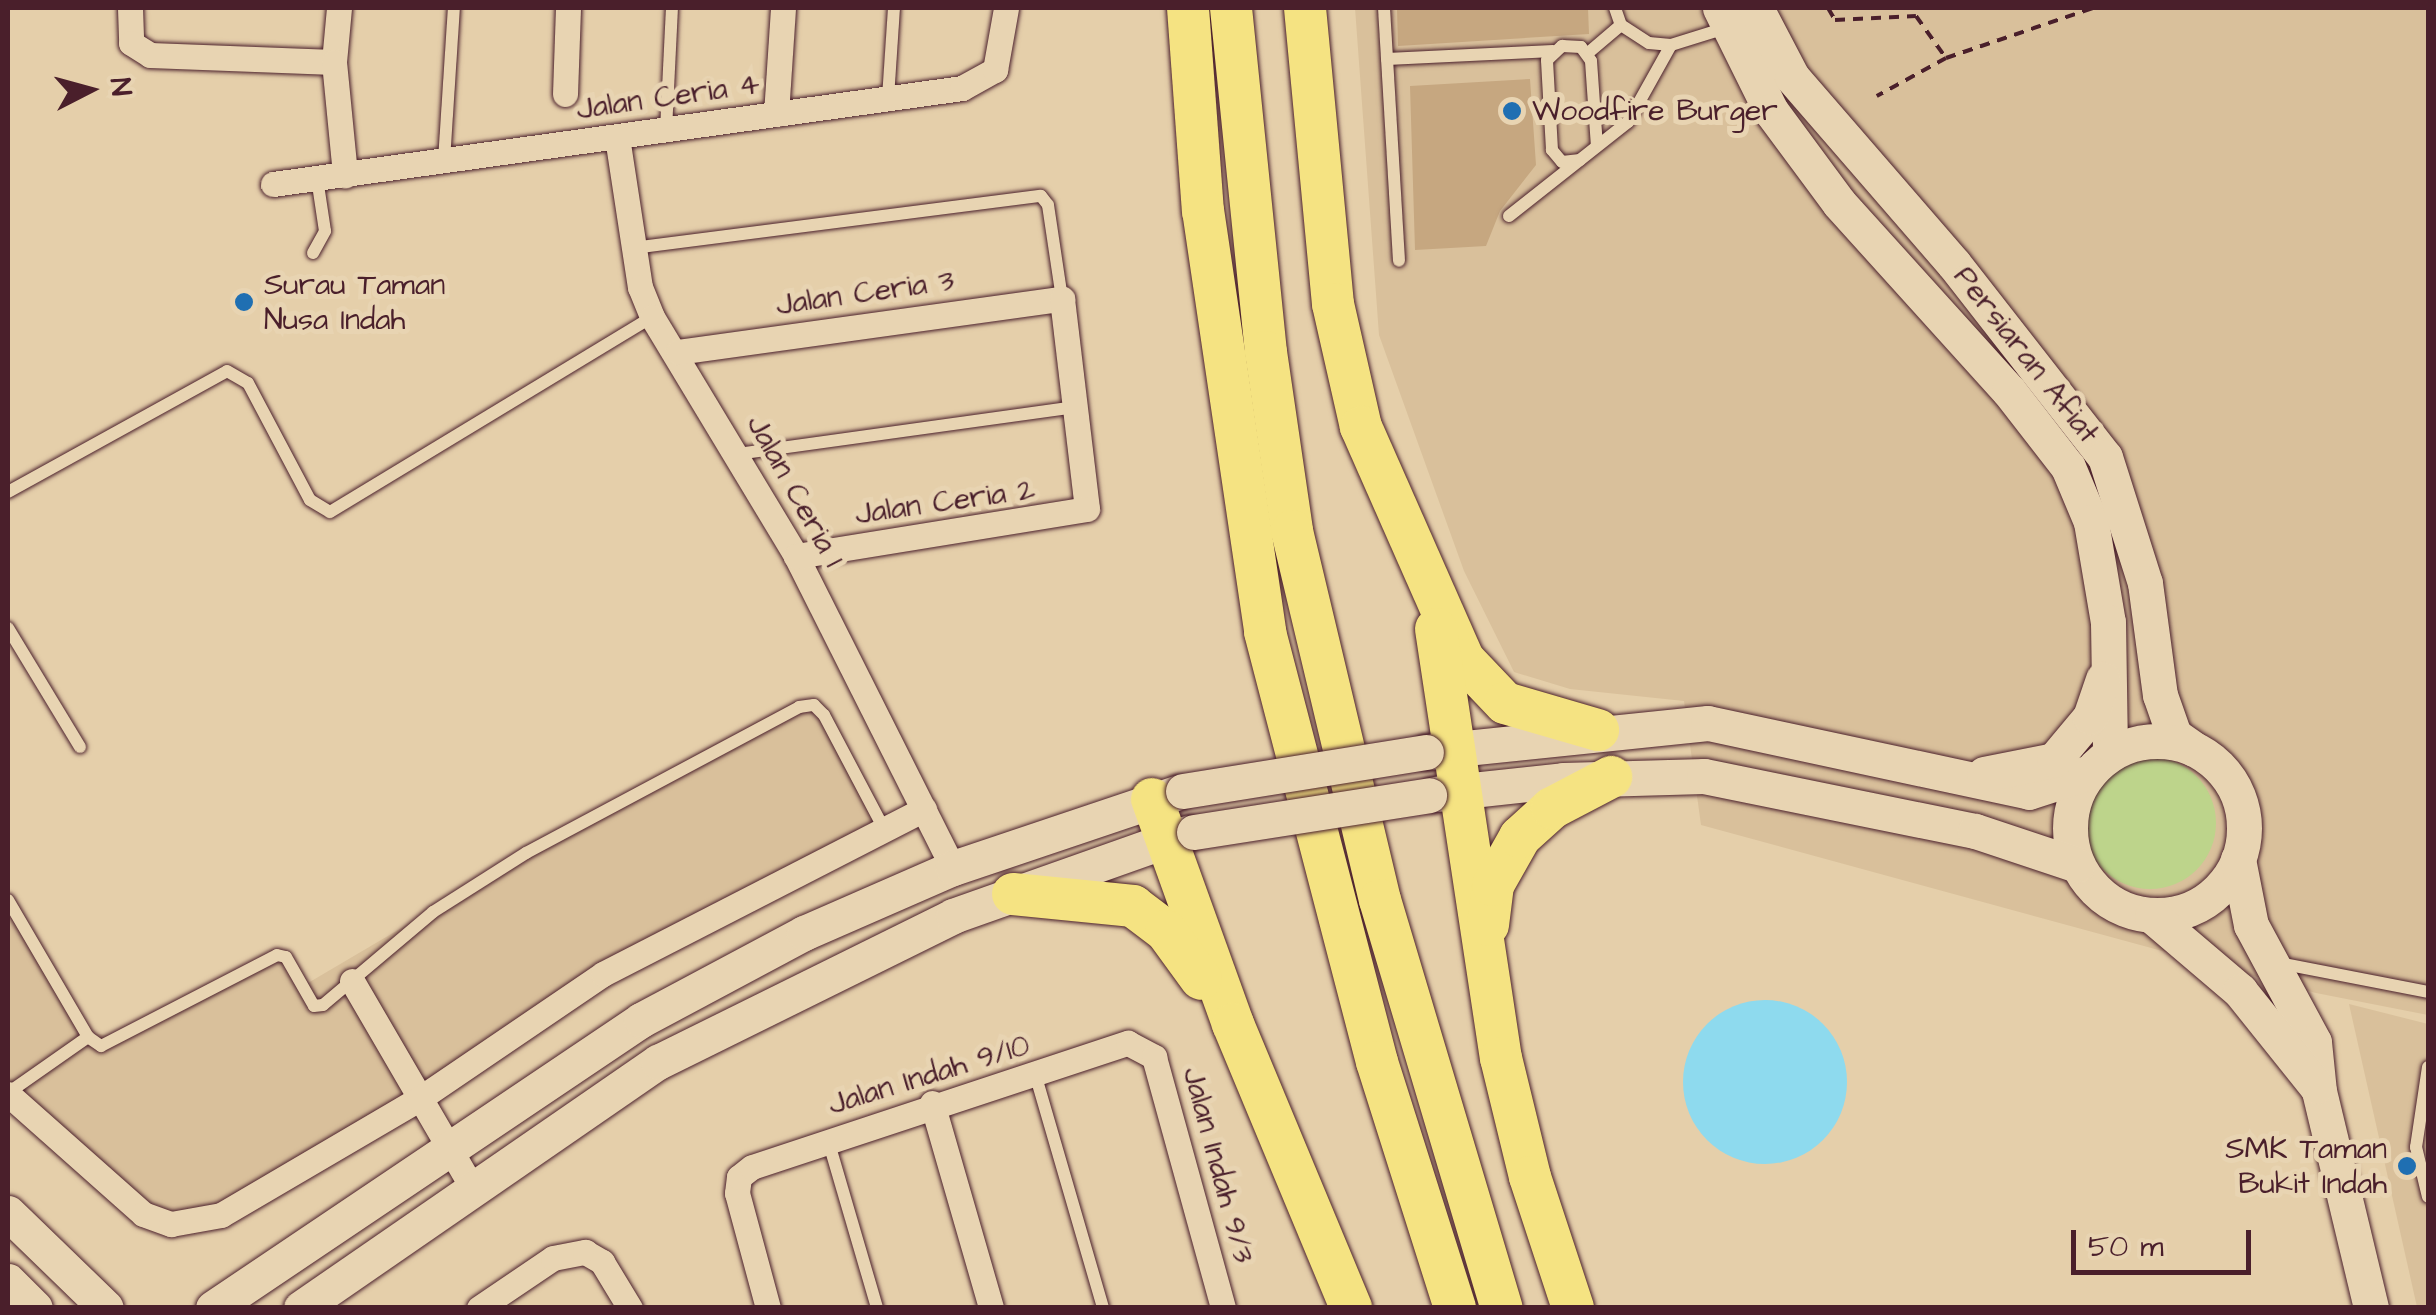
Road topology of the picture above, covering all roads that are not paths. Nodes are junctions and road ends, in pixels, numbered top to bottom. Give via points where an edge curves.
1 (130, 8) edge
2 (339, 8) edge
3 (454, 8) edge
4 (568, 8) edge
5 (672, 8) edge
6 (783, 8) edge
7 (894, 8) edge
8 (1006, 8) edge
9 (1188, 8) edge
10 (1231, 8) edge
11 (1305, 8) edge
12 (1384, 8) edge
13 (1615, 8) edge
14 (1756, 8) edge
15 (1723, 18) edge
16 (1621, 25) junction
17 (1671, 45) junction
18 (1553, 51) junction
19 (1588, 53) junction
20 (1387, 59) junction
21 (334, 62) junction
22 (565, 94) dead end
23 (888, 98) junction
24 (776, 114) junction
25 (666, 130) junction
26 (617, 137) junction
27 (1597, 146) junction
28 (1580, 160) junction
29 (444, 161) junction
30 (345, 175) junction
31 (317, 178) junction
32 (274, 184) dead end
33 (1509, 216) dead end
34 (634, 248) junction
35 (313, 253) dead end
36 (1400, 262) dead end
37 (1062, 299) junction
38 (652, 317) junction
39 (678, 352) junction
40 (1078, 407) junction
41 (738, 454) junction
42 (2114, 482) junction
43 (8, 492) edge
44 (2079, 494) junction
45 (796, 556) junction
46 (1418, 567) junction
47 (8, 628) edge
48 (2110, 660) junction
49 (1598, 730) junction
50 (80, 747) dead end
51 (2194, 749) junction
52 (2100, 763) junction
53 (1444, 771) junction
54 (1611, 777) junction
55 (1946, 778) junction
56 (924, 809) junction
57 (1173, 815) junction
58 (884, 829) junction
59 (2238, 859) junction
60 (2077, 865) junction
61 (953, 868) junction
62 (1013, 894) junction
63 (8, 900) edge
64 (2152, 916) junction
65 (2274, 962) junction
66 (1482, 965) junction
67 (352, 981) junction
68 (2428, 992) edge
69 (1232, 1024) junction
70 (88, 1037) junction
71 (1141, 1046) joint
72 (2428, 1068) edge
73 (1036, 1077) junction
74 (2319, 1090) junction
75 (8, 1093) edge
76 (419, 1099) junction
77 (932, 1103) junction
78 (828, 1140) junction
79 (447, 1150) junction
80 (473, 1189) junction
81 (2428, 1197) edge
82 (8, 1213) edge
83 (8, 1282) edge
84 (489, 1305) edge
85 (35, 1308) edge
86 (106, 1308) edge
87 (212, 1308) edge
88 (301, 1308) edge
89 (630, 1308) edge
90 (768, 1308) edge
91 (876, 1308) edge
92 (991, 1308) edge
93 (1103, 1308) edge
94 (1224, 1308) edge
95 (1351, 1308) edge
96 (1455, 1308) edge
97 (1502, 1308) edge
98 (1574, 1308) edge
99 (2372, 1308) edge

1 - 21 street via 131,43 150,54
2 - 21 street
3 - 29 lane
4 - 22 street
5 - 25 lane
6 - 24 street
7 - 23 lane
8 - 23 street, Jalan Ceria 4 via 994,70 962,88
9 - 96 highway via 1206,228 1265,632 1377,1062
10 - 97 highway via 1266,352 1292,531 1380,900
11 - 46 highway via 1333,304 1360,427
12 - 20 lane
13 - 16 lane
14 - 42 main road, Persiaran Afiat via 1792,77 2060,394 2106,457
15 - 17 lane
15 - 44 main road, Persiaran Afiat via 1771,111 1838,203 2009,391 2068,467
16 - 17 lane via 1633,37
16 - 19 lane
17 - 27 lane via 1628,122
18 - 19 lane via 1574,45
18 - 20 lane
18 - 28 lane via 1547,60 1552,150 1562,162
19 - 27 lane
20 - 36 lane
21 - 30 street
23 - 24 street, Jalan Ceria 4
24 - 25 street, Jalan Ceria 4
25 - 26 street, Jalan Ceria 4
26 - 29 street, Jalan Ceria 4
26 - 34 street, Jalan Ceria 1
27 - 28 lane
28 - 33 lane
29 - 30 street, Jalan Ceria 4
30 - 31 street, Jalan Ceria 4
31 - 32 street, Jalan Ceria 4
31 - 35 lane via 324,231
34 - 37 lane via 1041,196 1048,205
34 - 38 street, Jalan Ceria 1
37 - 39 street, Jalan Ceria 3
37 - 40 street
38 - 39 street, Jalan Ceria 1
38 - 43 lane via 330,512 310,500 248,383 227,371
39 - 41 street, Jalan Ceria 1
40 - 41 lane
40 - 45 street, Jalan Ceria 2 via 1090,496 1087,509 1075,516
41 - 45 street, Jalan Ceria 1
42 - 44 main road
42 - 51 main road, Persiaran Afiat via 2145,583 2160,695 2174,735
44 - 48 main road, Persiaran Afiat via 2091,522
45 - 56 street, Jalan Ceria 1
46 - 49 highway via 1464,660 1505,703 1537,718
46 - 53 highway via 1444,654
47 - 50 lane
48 - 52 main road, Persiaran Afiat
48 - 55 main road via 2090,716 2054,760
49 - 53 main road
49 - 55 main road via 1708,723
51 - 52 main road via 2137,743
51 - 59 main road via 2232,784 2242,808
52 - 55 main road via 2028,792
52 - 60 main road via 2070,816
53 - 54 main road
53 - 57 main road, bridge
53 - 66 highway
54 - 60 main road via 1704,776 1788,789 1975,831
54 - 66 highway via 1552,808 1520,837 1493,885
56 - 58 street
56 - 61 street, Jalan Ceria 1
57 - 61 main road
57 - 62 main road
57 - 69 highway
58 - 67 lane via 824,716 814,705 798,707 526,854 432,912
58 - 76 street via 603,974
59 - 64 main road via 2205,901
59 - 65 main road via 2251,925
60 - 64 main road via 2108,900
61 - 79 main road via 804,932 641,1020
62 - 69 highway via 1134,906 1166,931
62 - 80 main road via 953,916 658,1062
63 - 70 lane
64 - 74 main road via 2240,991
65 - 68 lane
65 - 74 main road via 2314,1042
66 - 98 highway via 1530,1177
67 - 70 lane via 314,1006 286,958 277,955 116,1043 100,1046
67 - 76 street
69 - 95 highway
70 - 75 lane
71 - 73 street, Jalan Indah 9/10 via 1128,1043
71 - 94 street, Jalan Indah 9/3 via 1154,1058
72 - 81 lane via 2416,1147
73 - 77 street, Jalan Indah 9/10
73 - 93 lane
74 - 99 main road
75 - 76 street via 118,1195 172,1224 222,1215
76 - 79 street
77 - 78 street, Jalan Indah 9/10
77 - 92 street
78 - 90 street, Jalan Indah 9/10 via 739,1177 737,1194
78 - 91 lane
79 - 80 street
79 - 87 main road
80 - 88 main road
82 - 86 main road
83 - 85 main road
84 - 89 street via 553,1258 585,1252 602,1262

